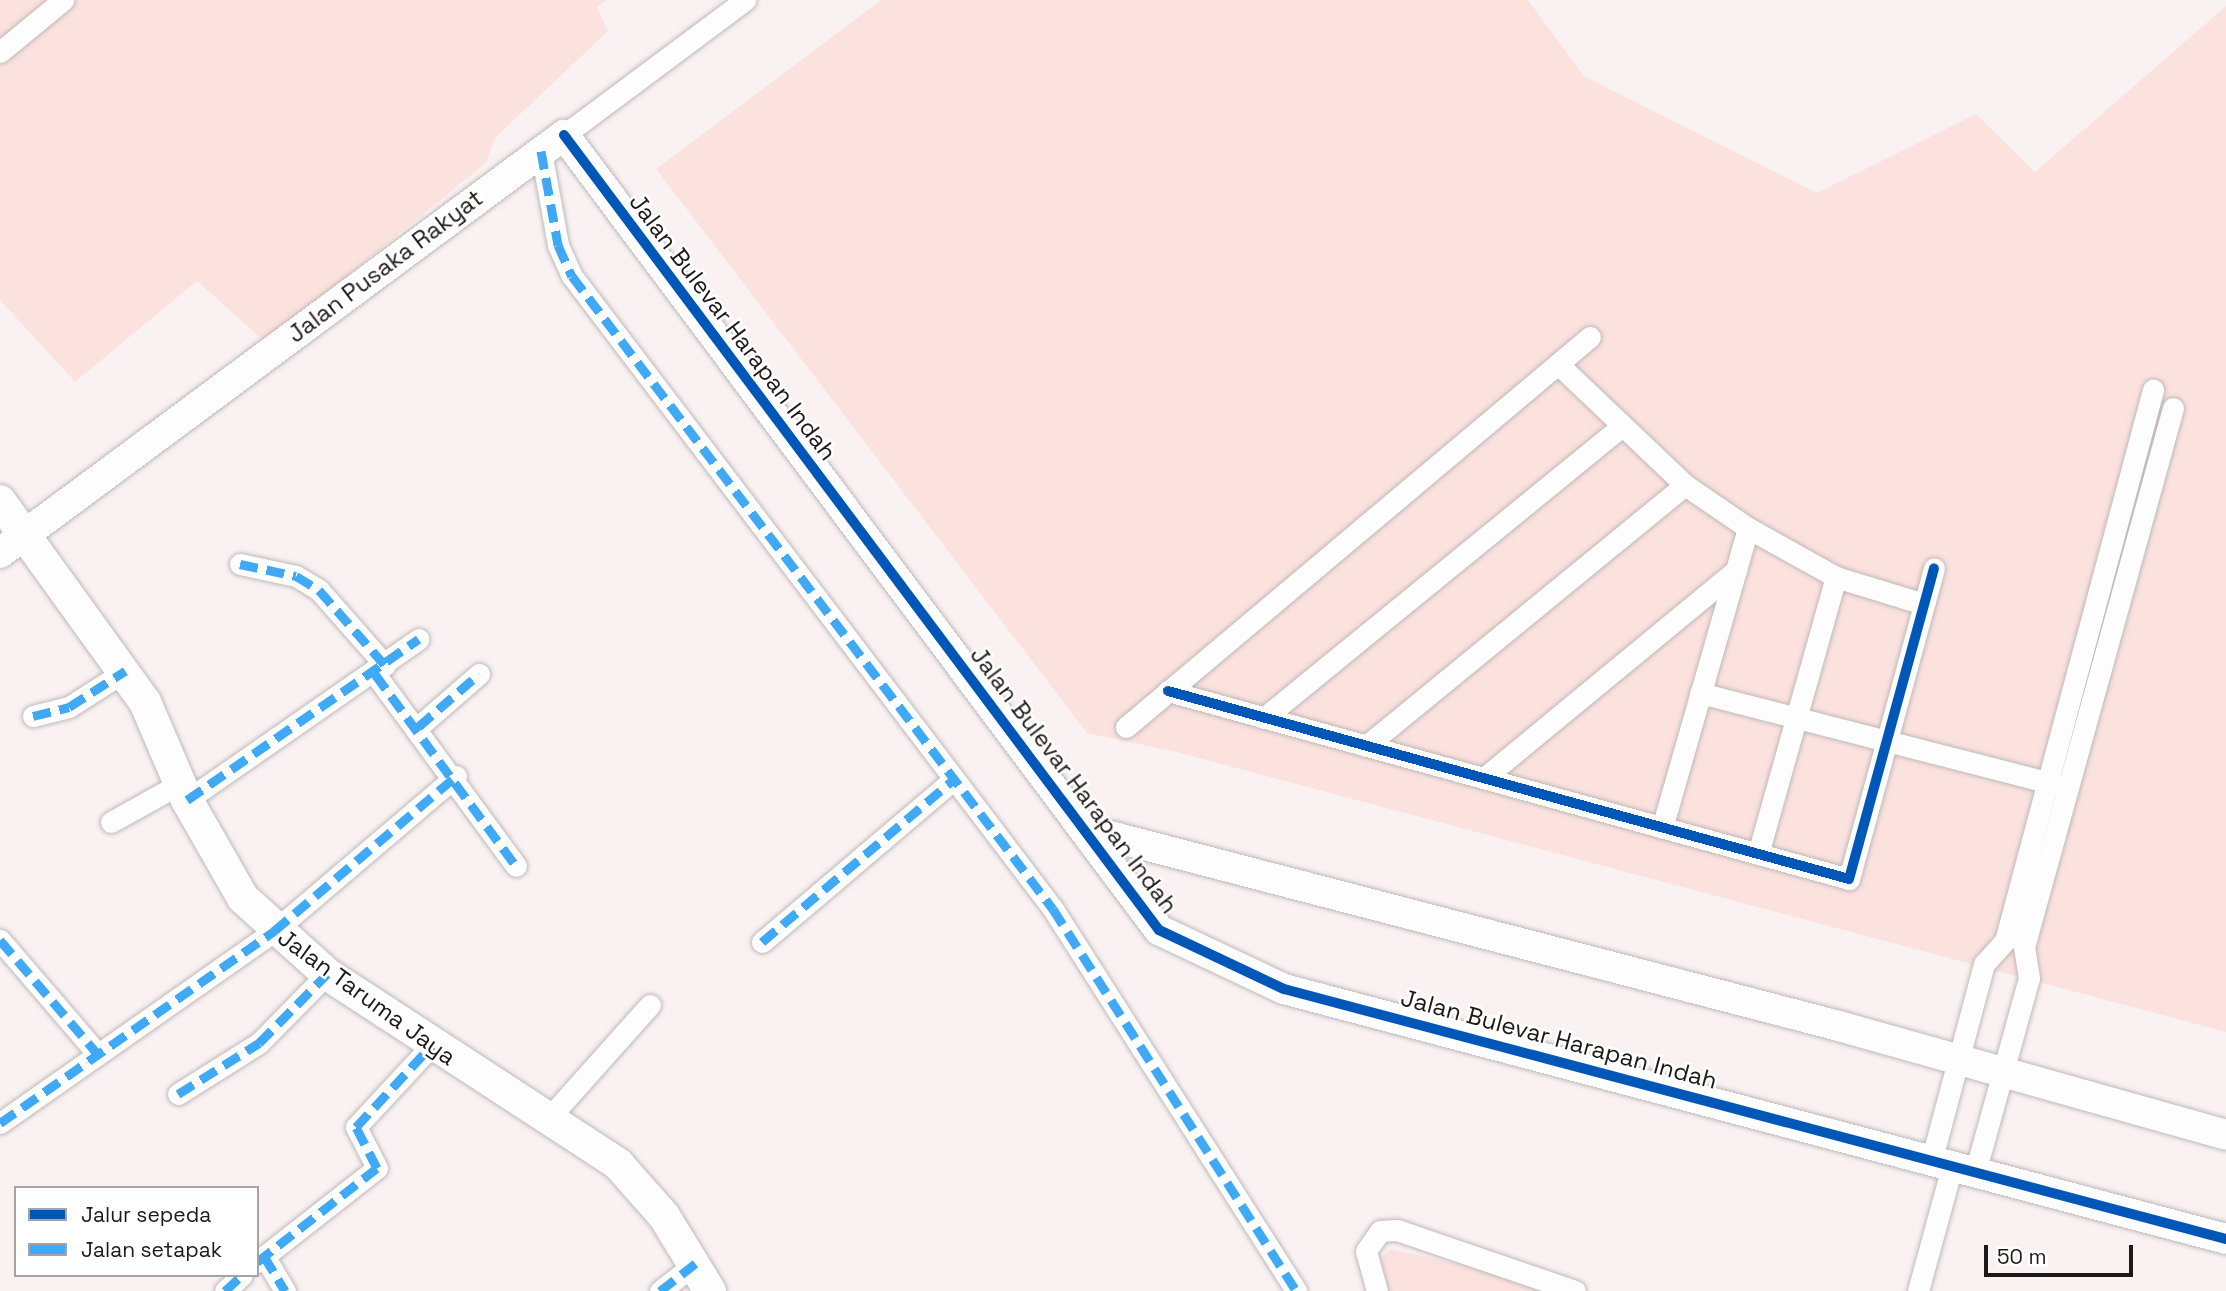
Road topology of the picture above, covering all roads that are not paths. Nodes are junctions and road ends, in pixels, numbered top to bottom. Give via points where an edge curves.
1 (63, 0) edge
2 (745, 0) edge
3 (0, 52) edge
4 (552, 143) junction
5 (1590, 337) dead end
6 (1558, 364) junction
7 (2153, 390) dead end
8 (2173, 408) dead end
9 (1619, 428) junction
10 (1685, 485) junction
11 (0, 501) edge
12 (1748, 528) junction
13 (25, 533) junction
14 (0, 553) edge
15 (240, 564) dead end
16 (1934, 569) dead end
17 (1736, 570) junction
18 (1836, 577) junction
19 (1924, 604) junction
20 (419, 639) dead end
21 (380, 670) junction
22 (125, 671) junction
23 (479, 674) dead end
24 (1168, 691) junction
25 (1700, 693) junction
26 (33, 716) dead end
27 (1264, 718) junction
28 (1797, 718) junction
29 (418, 727) junction
30 (1125, 727) dead end
31 (1887, 741) junction
32 (1366, 746) junction
33 (456, 776) junction
34 (1484, 778) junction
35 (953, 780) junction
36 (2057, 785) junction
37 (184, 792) junction
38 (111, 822) dead end
39 (1662, 828) junction
40 (1087, 830) junction
41 (1758, 854) junction
42 (516, 866) dead end
43 (274, 931) junction
44 (0, 940) edge
45 (762, 942) dead end
46 (2014, 944) junction
47 (327, 974) junction
48 (650, 1005) dead end
49 (432, 1045) junction
50 (96, 1052) junction
51 (1959, 1059) junction
52 (2003, 1072) junction
53 (178, 1094) dead end
54 (548, 1119) junction
55 (0, 1123) edge
56 (2226, 1135) edge
57 (1954, 1163) junction
58 (2226, 1239) edge
59 (261, 1259) edge
60 (696, 1263) junction
61 (240, 1277) edge
62 (225, 1291) edge
63 (285, 1291) edge
64 (660, 1291) edge
65 (710, 1291) edge
66 (1296, 1291) edge
67 (1377, 1291) edge
68 (1574, 1291) edge
69 (1918, 1291) edge

1 - 3 street
2 - 4 street, Jalan Pusaka Rakyat
4 - 13 street, Jalan Pusaka Rakyat
4 - 35 street via 558,245 572,276
4 - 40 street, Jalan Bulevar Harapan Indah via 595,179
5 - 6 street
6 - 9 street
6 - 24 street
7 - 36 street
8 - 36 street
9 - 10 street
9 - 27 street
10 - 12 street
10 - 32 street
11 - 13 main road, Jalan Taruma Jaya
12 - 17 street
12 - 18 street
13 - 14 street, Jalan Pusaka Rakyat
13 - 22 main road, Jalan Taruma Jaya
15 - 21 street via 296,576 319,590
16 - 19 street
17 - 25 street
17 - 34 street
18 - 19 street
18 - 28 street
19 - 31 street
20 - 21 street
21 - 29 street
21 - 37 street
22 - 26 street via 69,707
22 - 37 main road, Jalan Taruma Jaya
23 - 29 street
24 - 27 street
24 - 30 street
25 - 28 street
25 - 39 street
27 - 32 street
28 - 31 street
28 - 41 street
29 - 33 street
31 - 36 street
31 - 41 street via 1849,879
32 - 34 street
33 - 42 street
33 - 43 street
34 - 39 street
35 - 45 street
35 - 66 street via 1053,909
36 - 46 street
37 - 38 street
37 - 43 main road, Jalan Taruma Jaya via 228,877
39 - 41 street
40 - 51 street, Jalan Bulevar Harapan Indah
40 - 57 street, Jalan Bulevar Harapan Indah via 1159,930 1284,989
43 - 47 main road, Jalan Taruma Jaya
43 - 50 street
44 - 50 street
46 - 51 street via 1984,964
46 - 52 street via 2029,978
47 - 49 main road, Jalan Taruma Jaya
47 - 53 street via 259,1043
48 - 54 street
49 - 54 main road, Jalan Taruma Jaya
49 - 59 street via 356,1126 377,1168
50 - 55 street
51 - 52 street, Jalan Bulevar Harapan Indah
51 - 57 street
52 - 56 street, Jalan Bulevar Harapan Indah
52 - 57 street
54 - 60 main road, Jalan Taruma Jaya via 618,1164
57 - 58 street, Jalan Bulevar Harapan Indah
57 - 69 street
59 - 63 street
60 - 64 street
60 - 65 main road, Jalan Taruma Jaya
61 - 62 street
67 - 68 street via 1366,1251 1380,1231 1397,1230

